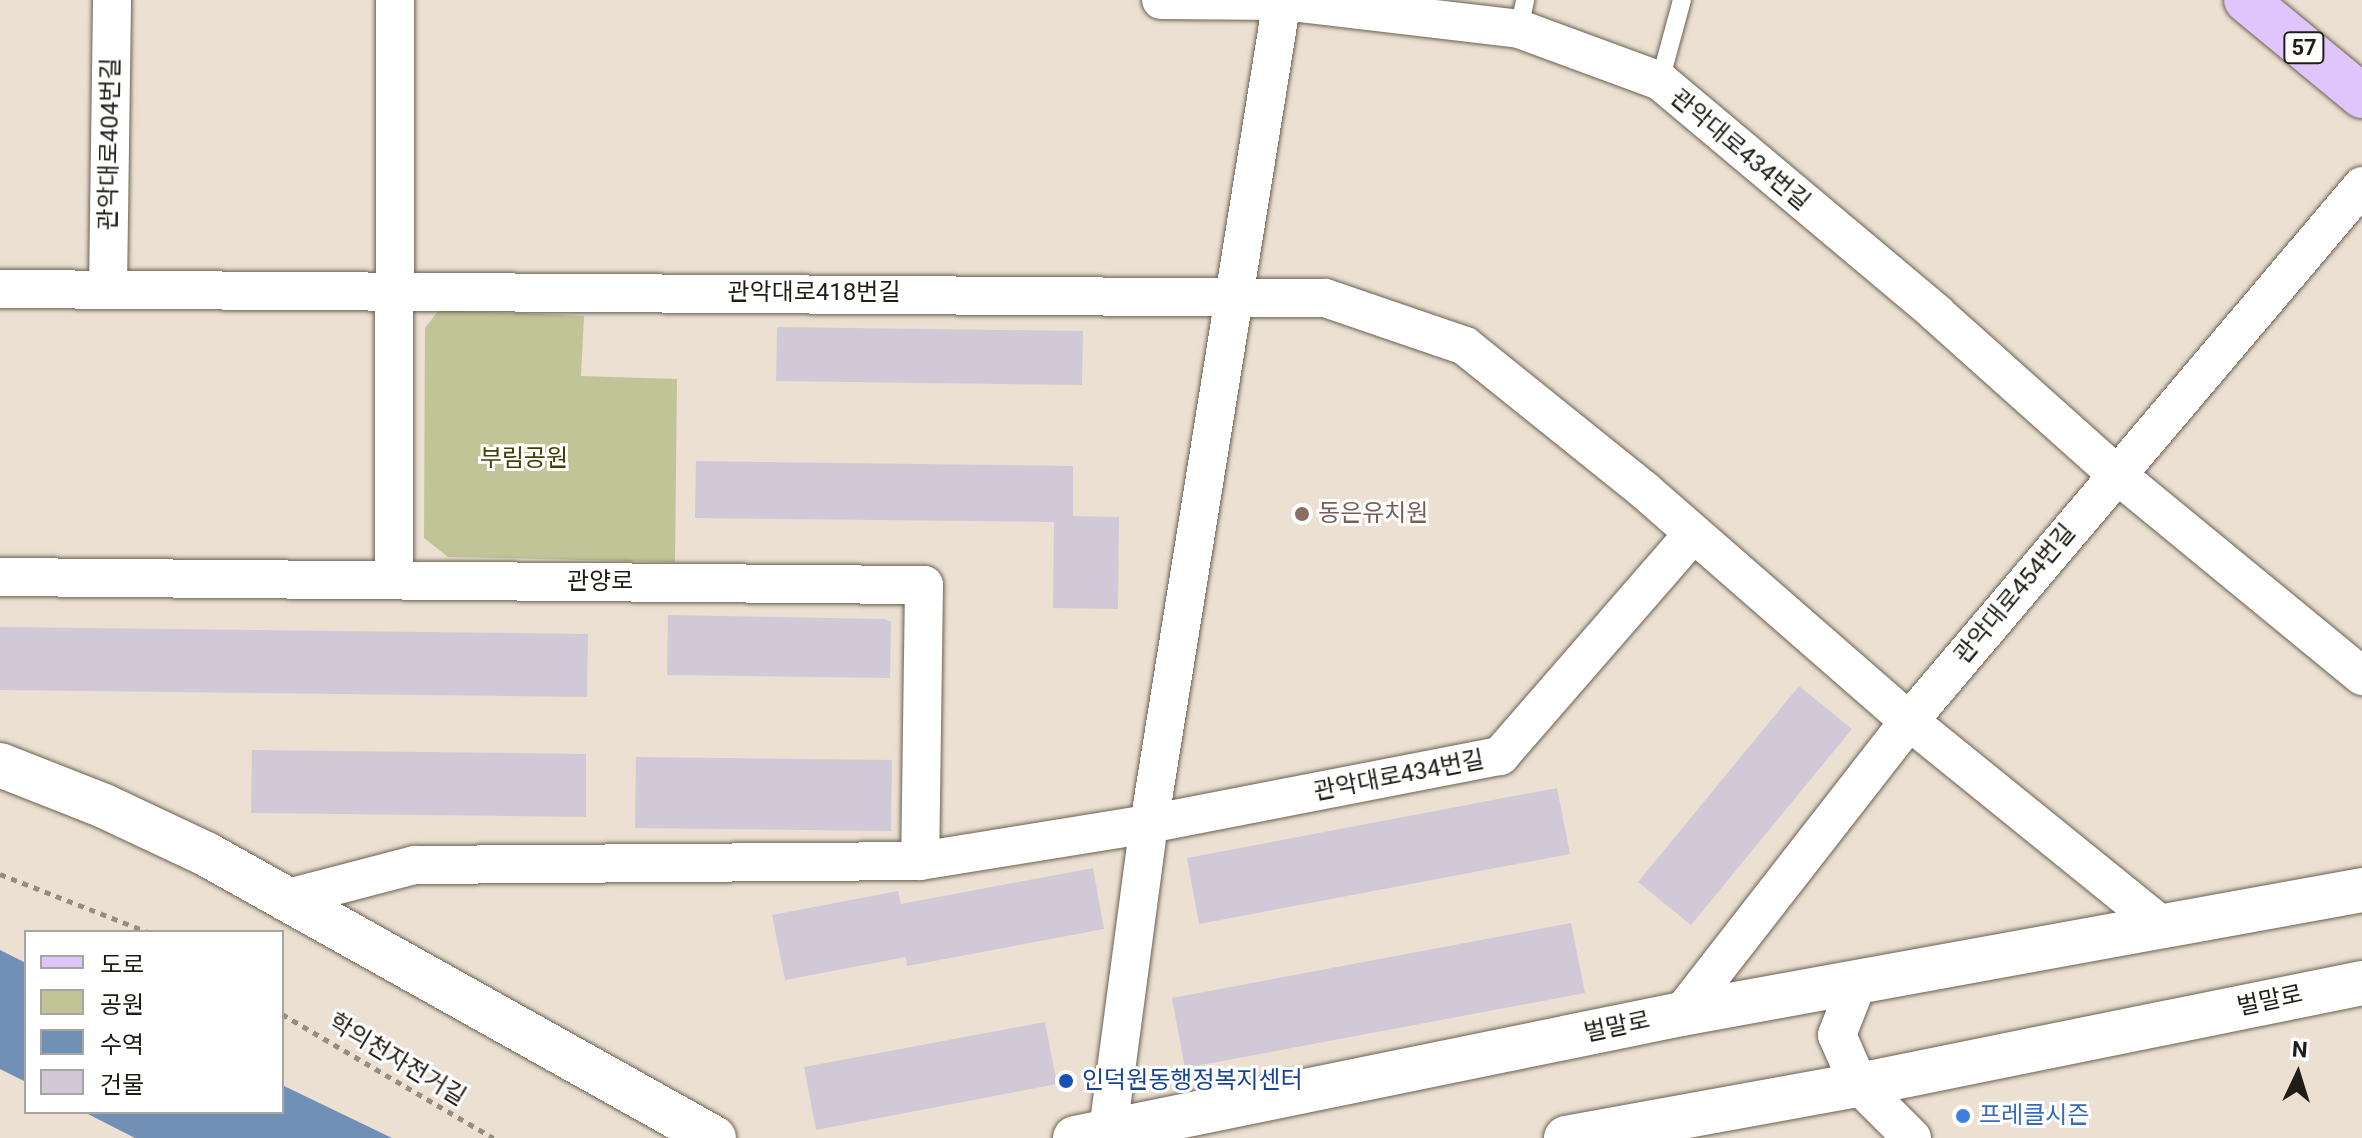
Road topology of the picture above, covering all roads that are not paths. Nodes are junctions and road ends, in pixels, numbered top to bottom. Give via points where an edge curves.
1 (112, 0) edge
2 (395, 0) edge
3 (1161, 0) edge
4 (1282, 0) edge
5 (1682, 0) edge
6 (2246, 0) edge
7 (1522, 14) edge
8 (1660, 81) junction
9 (2362, 96) edge
10 (2362, 186) edge
11 (0, 289) edge
12 (108, 289) junction
13 (394, 293) junction
14 (1234, 294) junction
15 (2115, 473) junction
16 (1693, 534) junction
17 (0, 577) edge
18 (394, 580) junction
19 (2362, 676) edge
20 (1909, 721) junction
21 (0, 765) edge
22 (1149, 824) junction
23 (920, 861) junction
24 (2362, 890) edge
25 (288, 898) junction
26 (2161, 925) junction
27 (1858, 981) junction
28 (2362, 983) edge
29 (1681, 1014) junction
30 (1859, 1085) junction
31 (1096, 1136) edge
32 (714, 1138) edge
33 (1566, 1138) edge
34 (1912, 1138) edge

1 - 12 street, 관악대로404번길
2 - 13 street
3 - 4 street
4 - 7 street, 관악대로434번길
4 - 14 street
5 - 8 lane
6 - 9 main road, 57
7 - 8 street, 관악대로434번길
8 - 15 street, 관악대로434번길 via 1936,313
10 - 15 street, 관악대로454번길
11 - 12 street
12 - 13 street
13 - 14 street, 관악대로418번길
13 - 18 street
14 - 16 street via 1325,298 1465,346
14 - 22 street
15 - 19 street
15 - 20 street, 관악대로454번길
16 - 20 street
16 - 22 street, 관악대로434번길 via 1500,756
17 - 18 street, 관양로
18 - 23 street, 관양로 via 924,585
20 - 26 street
20 - 29 street, 관악대로454번길
21 - 25 street via 104,806
22 - 23 street
22 - 31 street
23 - 25 street via 415,865
24 - 26 street, 벌말로
25 - 32 street
26 - 27 street, 벌말로
27 - 29 street, 벌말로
27 - 30 street via 1837,1035
28 - 30 street, 벌말로
29 - 31 street, 벌말로
30 - 33 street, 벌말로
30 - 34 street

